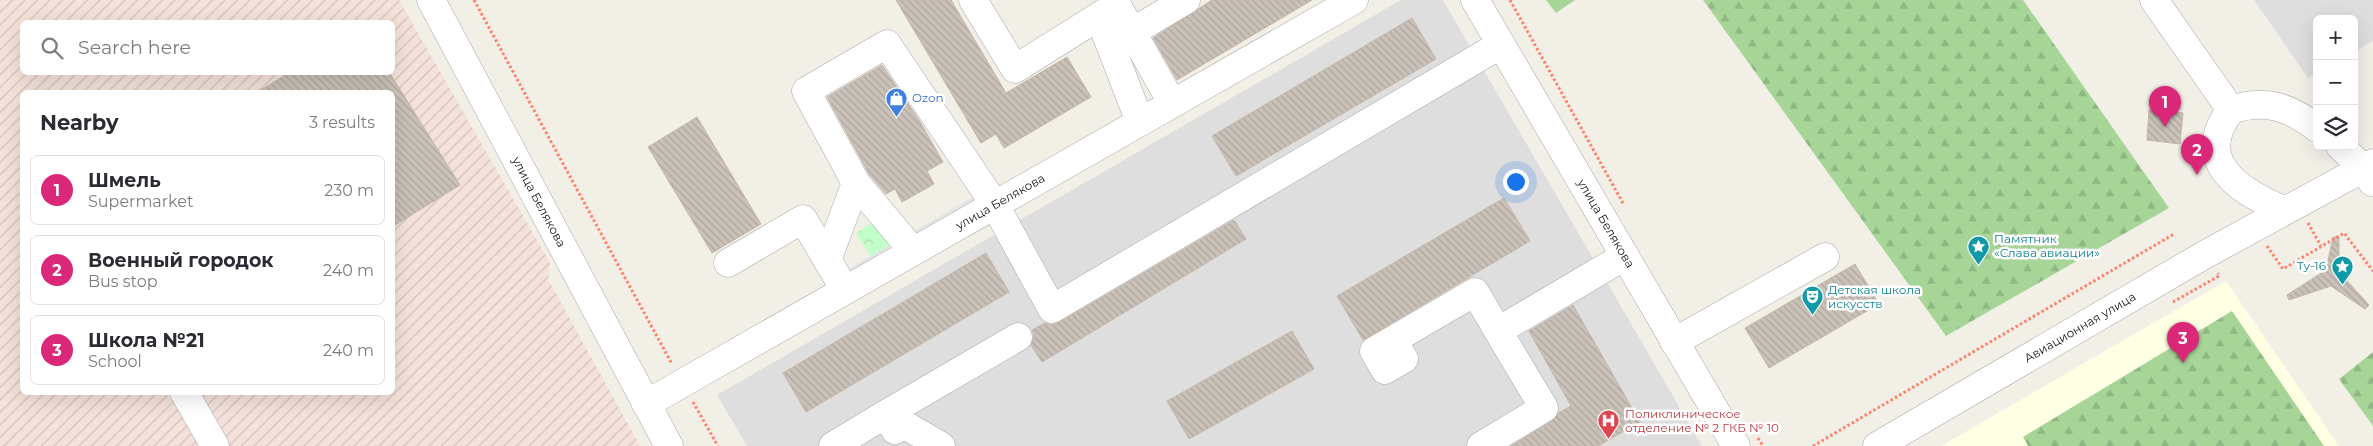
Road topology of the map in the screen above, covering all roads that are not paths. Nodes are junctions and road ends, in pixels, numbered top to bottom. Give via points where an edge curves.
1 (431, 0) edge
2 (973, 0) edge
3 (1186, 0) edge
4 (1354, 0) edge
5 (1475, 0) edge
6 (2154, 0) edge
7 (1110, 7) edge
8 (1132, 32) junction
9 (1500, 45) junction
10 (1172, 103) junction
11 (2231, 110) junction
12 (1140, 122) junction
13 (2313, 126) edge
14 (2345, 150) edge
15 (2370, 171) edge
16 (856, 183) junction
17 (995, 204) junction
18 (2284, 210) junction
19 (913, 252) junction
20 (1624, 256) junction
21 (1825, 257) dead end
22 (827, 260) junction
23 (728, 263) dead end
24 (845, 290) junction
25 (1498, 331) junction
26 (1018, 337) dead end
27 (1394, 340) dead end
28 (1674, 342) junction
29 (186, 395) edge
30 (646, 404) junction
31 (886, 414) junction
32 (1745, 438) edge
33 (214, 446) edge
34 (669, 446) edge
35 (833, 446) edge
36 (905, 446) edge
37 (940, 446) edge
38 (1481, 446) edge
39 (1877, 446) edge

1 - 30 street, улица Белякова
2 - 7 street via 1015,69
3 - 8 street
4 - 10 street, улица Белякова
5 - 9 street, улица Белякова
6 - 11 street
7 - 8 street
7 - 12 street
8 - 10 street
9 - 17 street via 1052,309
9 - 20 street, улица Белякова
10 - 12 street, улица Белякова
11 - 13 street via 2258,104 2274,105
11 - 18 street via 2218,132 2218,156 2222,169 2249,193
12 - 17 street, улица Белякова
14 - 15 street
15 - 18 street, Авиационная улица
16 - 17 street via 806,91 887,44
16 - 19 street
16 - 22 street
17 - 19 street, улица Белякова
18 - 39 street, Авиационная улица
19 - 24 street, улица Белякова
20 - 25 street
20 - 28 street, улица Белякова
21 - 28 street
22 - 23 street via 803,219
22 - 24 street
24 - 30 street, улица Белякова
25 - 27 street via 1475,292
25 - 38 street via 1544,408
26 - 31 street
28 - 32 street, улица Белякова
29 - 33 street
30 - 34 street, улица Белякова
31 - 35 street
31 - 36 street
31 - 37 street

